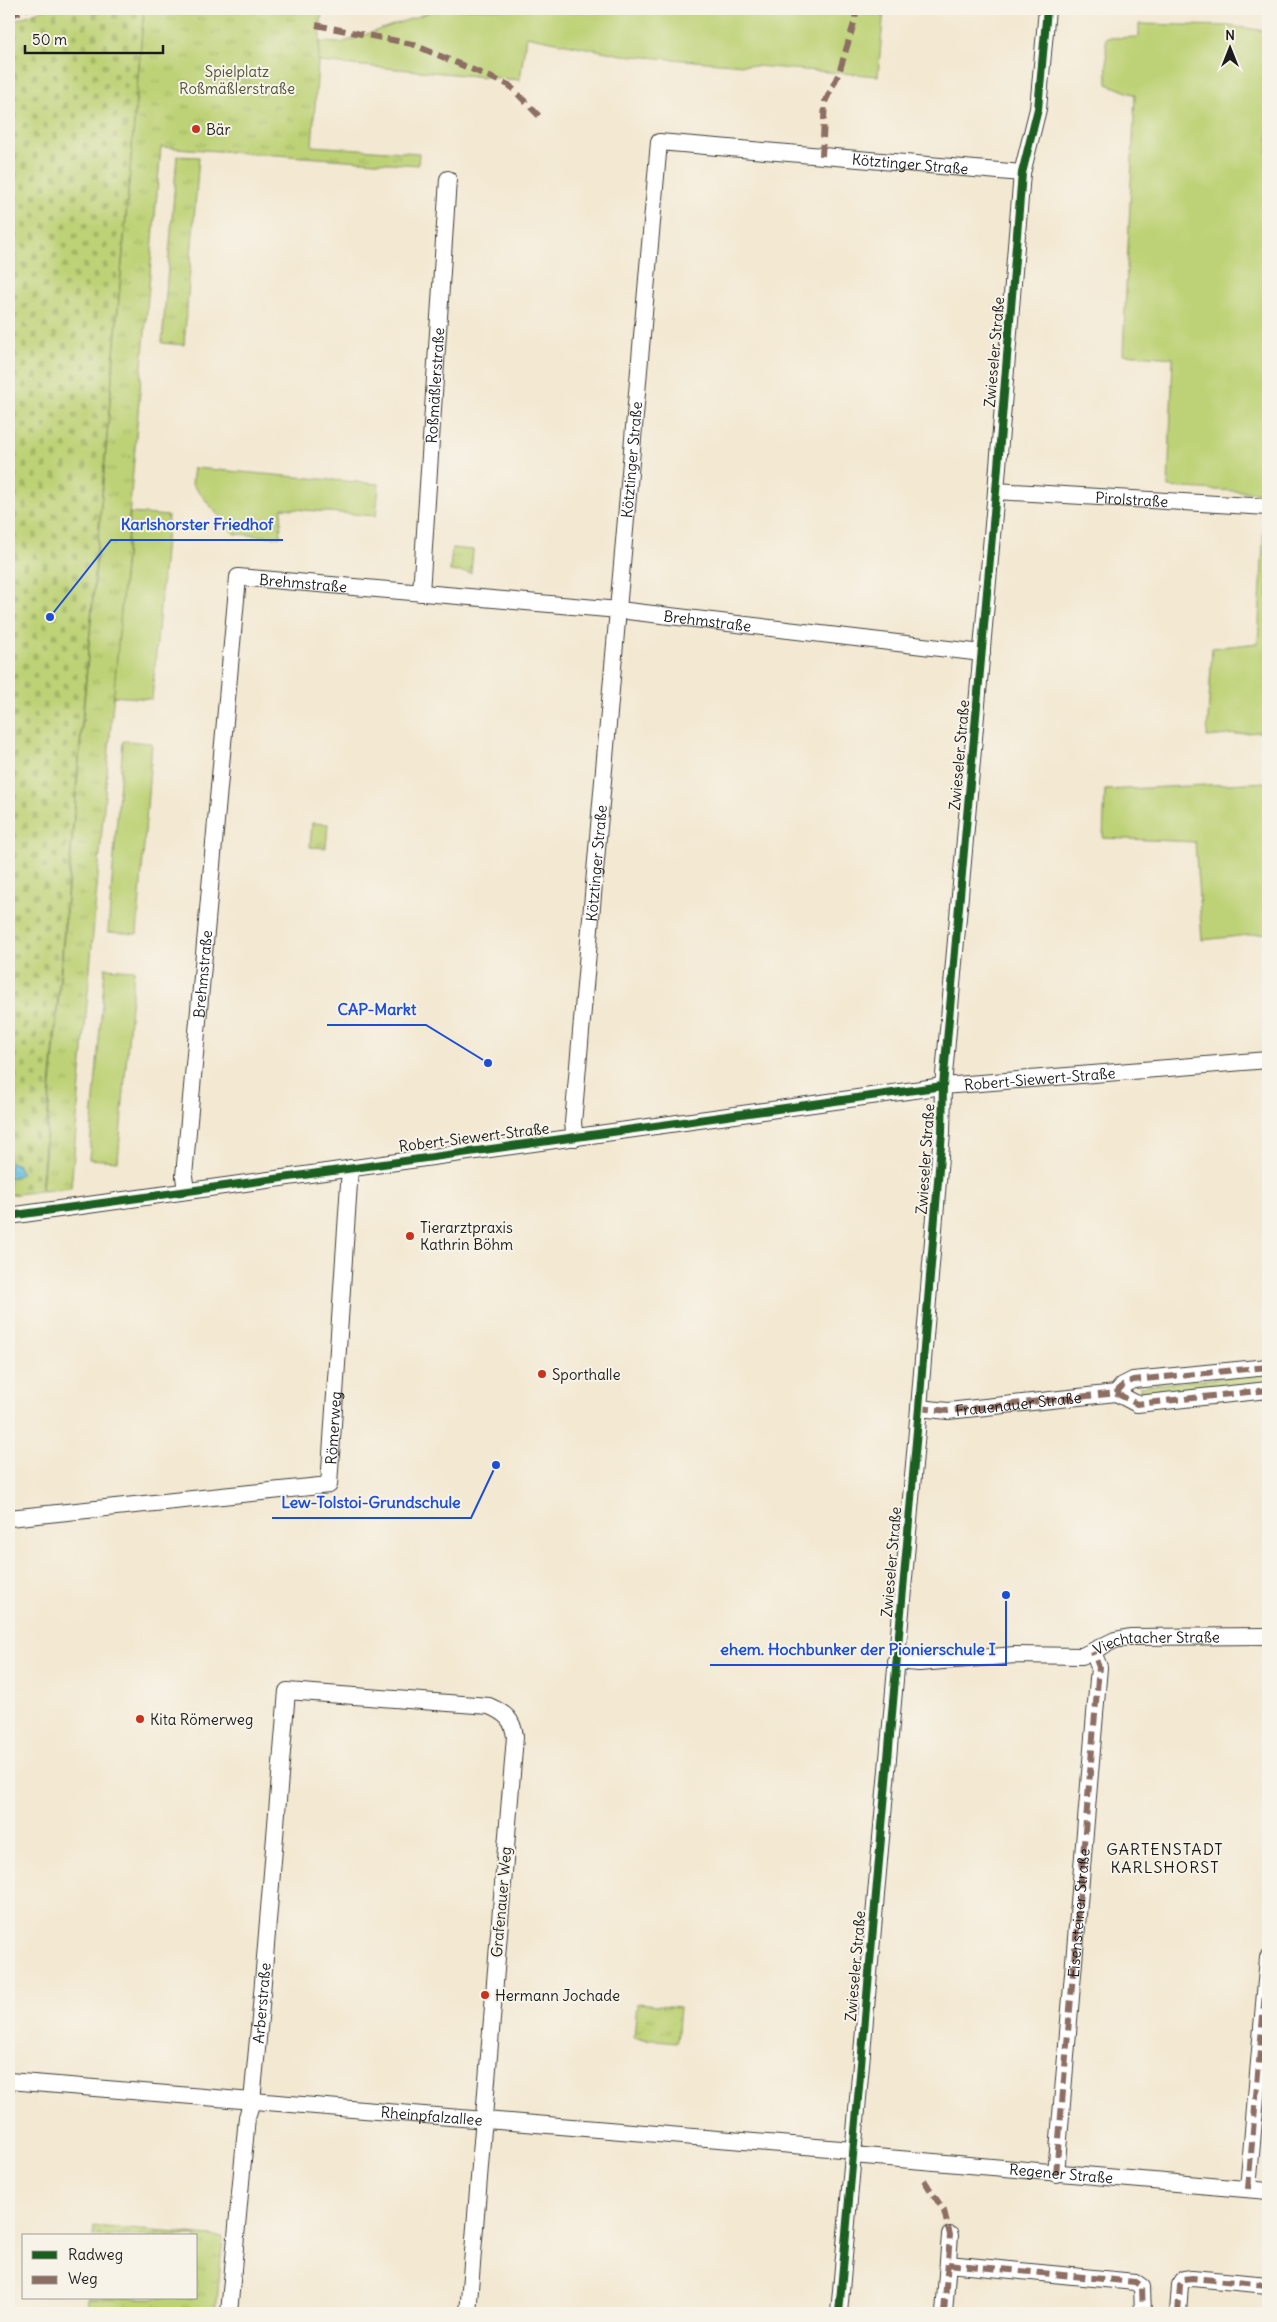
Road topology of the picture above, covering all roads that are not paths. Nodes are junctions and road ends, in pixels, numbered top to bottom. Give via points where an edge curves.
1 (1047, 9) edge
2 (1022, 172) junction
3 (448, 179) dead end
4 (996, 491) junction
5 (1268, 507) edge
6 (421, 593) junction
7 (618, 610) junction
8 (982, 653) junction
9 (1268, 1060) edge
10 (943, 1086) junction
11 (575, 1138) junction
12 (350, 1168) junction
13 (186, 1191) junction
14 (9, 1216) edge
15 (1268, 1366) edge
16 (1268, 1390) edge
17 (1116, 1393) junction
18 (919, 1408) junction
19 (9, 1518) edge
20 (1268, 1636) edge
21 (1093, 1652) junction
22 (896, 1661) junction
23 (287, 1691) joint
24 (1268, 1958) edge
25 (9, 2082) edge
26 (252, 2101) junction
27 (485, 2120) junction
28 (853, 2152) junction
29 (1056, 2174) junction
30 (1248, 2190) junction
31 (1268, 2191) edge
32 (950, 2234) dead end
33 (948, 2264) junction
34 (1268, 2285) edge
35 (228, 2313) edge
36 (468, 2313) edge
37 (839, 2313) edge
38 (944, 2313) edge
39 (1143, 2313) edge
40 (1178, 2313) edge

1 - 2 street, Zwieseler Straße via 1038,109
2 - 4 street, Zwieseler Straße
2 - 7 street, Kötztinger Straße via 659,142
3 - 6 street, Roßmäßlerstraße
4 - 5 street, Pirolstraße
4 - 8 street, Zwieseler Straße
6 - 7 street, Brehmstraße
6 - 13 street, Brehmstraße via 238,577 184,1176
7 - 8 street, Brehmstraße
7 - 11 street, Kötztinger Straße via 573,1123
8 - 10 street, Zwieseler Straße
9 - 10 street, Robert-Siewert-Straße
10 - 11 street, Robert-Siewert-Straße
10 - 18 street, Zwieseler Straße
11 - 12 street, Robert-Siewert-Straße
12 - 13 street, Robert-Siewert-Straße
12 - 19 street, Römerweg via 329,1485
13 - 14 street, Robert-Siewert-Straße
15 - 17 street, Frauenauer Straße via 1133,1380
16 - 17 street via 1137,1404
17 - 18 street, Frauenauer Straße via 948,1411
18 - 22 street, Zwieseler Straße
20 - 21 street, Viechtacher Straße via 1130,1637 1115,1640
21 - 22 street, Viechtacher Straße via 1069,1657 1015,1656 919,1663
21 - 29 street, Eisensteiner Straße via 1099,1667
22 - 28 street, Zwieseler Straße
23 - 26 street, Arberstraße
23 - 27 street, Grafenauer Weg via 490,1706 508,1716 514,1727
24 - 30 street
25 - 26 street, Rheinpfalzallee
26 - 27 street, Rheinpfalzallee
26 - 35 street, Arberstraße via 245,2133
27 - 28 street, Rheinpfalzallee
27 - 36 street, Grafenauer Weg
28 - 29 street, Regener Straße
28 - 37 street, Zwieseler Straße
29 - 30 street, Regener Straße
30 - 31 street, Regener Straße
32 - 33 street
33 - 38 street
33 - 39 street via 1135,2282 1142,2287
34 - 40 street via 1184,2279 1180,2285

